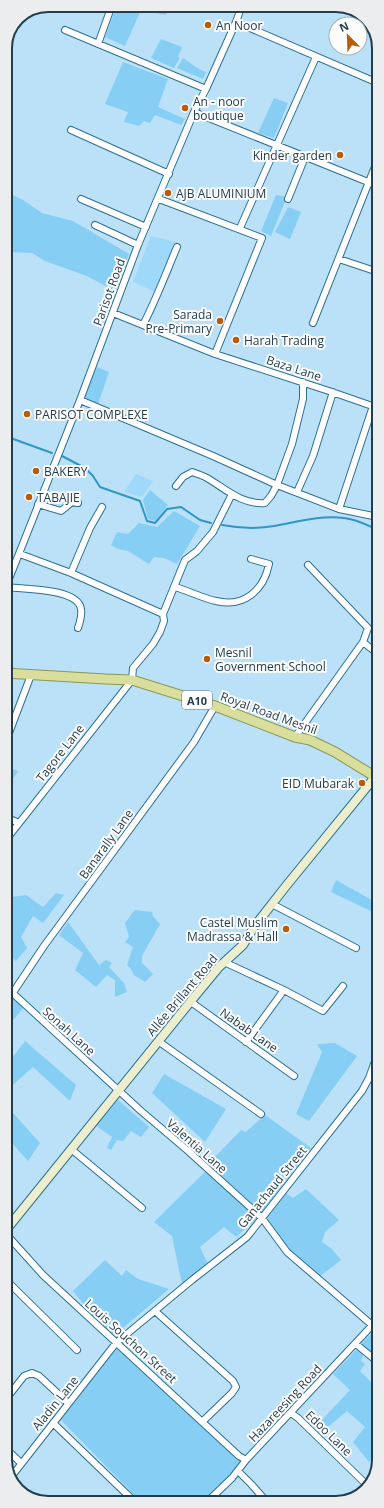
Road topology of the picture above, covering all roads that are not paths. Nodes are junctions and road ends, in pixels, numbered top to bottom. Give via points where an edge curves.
1 (109, 12) edge
2 (240, 12) edge
3 (236, 22) junction
4 (64, 30) dead end
5 (98, 44) junction
6 (316, 57) junction
7 (372, 80) edge
8 (206, 89) junction
9 (194, 112) junction
10 (71, 130) dead end
11 (278, 146) junction
12 (305, 157) junction
13 (372, 173) edge
14 (168, 174) junction
15 (368, 182) junction
16 (372, 184) edge
17 (82, 199) dead end
18 (158, 199) junction
19 (288, 199) dead end
20 (96, 225) dead end
21 (146, 227) junction
22 (240, 228) junction
23 (138, 245) junction
24 (177, 247) dead end
25 (339, 259) junction
26 (372, 270) edge
27 (113, 313) junction
28 (313, 323) dead end
29 (143, 325) junction
30 (215, 354) junction
31 (303, 382) junction
32 (332, 392) junction
33 (80, 400) junction
34 (372, 406) edge
35 (372, 418) edge
36 (277, 485) junction
37 (176, 486) dead end
38 (297, 492) junction
39 (232, 494) junction
40 (78, 503) dead end
41 (38, 504) junction
42 (102, 507) dead end
43 (339, 508) junction
44 (372, 515) edge
45 (20, 554) junction
46 (251, 559) dead end
47 (308, 565) dead end
48 (12, 573) edge
49 (71, 573) junction
50 (175, 587) junction
51 (12, 588) edge
52 (163, 614) junction
53 (78, 628) dead end
54 (363, 642) junction
55 (372, 649) edge
56 (12, 674) edge
57 (31, 675) junction
58 (132, 680) junction
59 (215, 706) junction
60 (12, 724) edge
61 (295, 737) junction
62 (372, 773) edge
63 (372, 782) edge
64 (12, 820) edge
65 (19, 823) junction
66 (12, 832) edge
67 (272, 904) junction
68 (356, 948) dead end
69 (224, 962) junction
70 (343, 986) dead end
71 (284, 990) junction
72 (12, 994) joint
73 (191, 1002) junction
74 (158, 1041) junction
75 (246, 1042) junction
76 (372, 1070) edge
77 (294, 1076) dead end
78 (119, 1091) junction
79 (261, 1114) dead end
80 (71, 1149) junction
81 (142, 1208) dead end
82 (262, 1218) junction
83 (12, 1223) edge
84 (12, 1241) edge
85 (12, 1286) edge
86 (155, 1311) junction
87 (372, 1325) joint
88 (116, 1343) junction
89 (356, 1344) junction
90 (77, 1350) dead end
91 (372, 1357) edge
92 (12, 1391) edge
93 (68, 1403) junction
94 (291, 1413) junction
95 (202, 1422) junction
96 (53, 1423) junction
97 (12, 1455) edge
98 (246, 1460) junction
99 (21, 1463) junction
100 (238, 1470) junction
101 (14, 1472) edge
102 (364, 1482) edge
103 (130, 1496) edge
104 (213, 1496) edge
105 (262, 1496) edge

1 - 5 street
2 - 3 street, Parisot Road
3 - 6 street
3 - 8 street, Parisot Road
4 - 5 street
5 - 8 street
6 - 7 street
6 - 11 street
8 - 9 street, Parisot Road
9 - 11 street
9 - 14 street, Parisot Road
10 - 14 street
11 - 12 street
11 - 22 street
12 - 15 street
12 - 19 street
13 - 15 street
14 - 18 street, Parisot Road
15 - 16 street
15 - 25 street
17 - 21 street
18 - 21 street, Parisot Road
18 - 22 street
20 - 23 street
21 - 23 street, Parisot Road
22 - 30 street via 262,238
23 - 27 street, Parisot Road
24 - 29 street via 165,280
25 - 26 street
25 - 28 street
27 - 29 street, Baza Lane
27 - 33 street, Parisot Road
29 - 30 street, Baza Lane
30 - 31 street, Baza Lane
31 - 32 street, Baza Lane
31 - 36 street via 304,399 299,420
32 - 34 street, Baza Lane
32 - 38 street via 313,456
33 - 36 street
33 - 41 street, Parisot Road
35 - 43 street
36 - 38 street
36 - 39 street via 265,503 254,504
37 - 39 street via 183,477 192,472 206,477
38 - 43 street
39 - 50 street, Tagore Lane via 213,532 186,560
40 - 41 street via 72,502 60,511
41 - 45 street, Parisot Road
42 - 49 street
43 - 44 street
45 - 48 street, Parisot Road
45 - 49 street
46 - 50 street via 269,564 259,588 248,598 231,603 216,601
47 - 54 street via 368,628
49 - 52 street
50 - 52 street, Tagore Lane
51 - 53 street via 55,592 74,599 81,609
52 - 58 street, Tagore Lane via 164,621 160,632 134,668
54 - 55 street
54 - 61 street
56 - 57 main road, Royal Road Mesnil / A10
57 - 58 main road, Royal Road Mesnil / A10
57 - 60 street
58 - 59 main road, Royal Road Mesnil / A10
58 - 65 street, Tagore Lane
59 - 61 main road, Royal Road Mesnil / A10
59 - 72 street, Banarally Lane via 194,742 44,946
61 - 62 main road, Royal Road Mesnil / A10 via 310,740
63 - 67 main road, Allée Brillant Road
64 - 65 street
65 - 66 street, Tagore Lane
67 - 68 street
67 - 69 main road, Allée Brillant Road via 243,945
69 - 71 street
69 - 73 main road, Allée Brillant Road
70 - 71 street via 323,1011
71 - 75 street
72 - 78 street, Sonah Lane
73 - 74 main road, Allée Brillant Road
73 - 75 street, Nabab Lane
74 - 78 main road, Allée Brillant Road
74 - 79 street
75 - 77 street, Nabab Lane
76 - 82 street, Ganachaud Street via 362,1091
78 - 80 main road, Allée Brillant Road
78 - 82 street, Valentia Lane
80 - 81 street
80 - 83 main road, Allée Brillant Road
82 - 86 street, Ganachaud Street via 247,1237
82 - 87 street, Valentia Lane via 287,1252
84 - 88 street, Louis Souchon Street via 43,1275
85 - 90 street
86 - 88 street, Ganachaud Street
86 - 95 street via 233,1381 236,1387
87 - 89 street, Hazareesing Road
88 - 93 street, Aladin Lane
88 - 95 street, Louis Souchon Street
89 - 91 street
89 - 94 street, Hazareesing Road
92 - 93 street via 24,1376 32,1373 39,1376
93 - 96 street, Aladin Lane
94 - 98 street, Hazareesing Road
94 - 102 street, Edoo Lane
95 - 98 street, Louis Souchon Street
96 - 99 street, Aladin Lane
96 - 103 street
97 - 99 street
98 - 100 street, Hazareesing Road
99 - 101 street, Aladin Lane
100 - 104 street, Hazareesing Road
100 - 105 street

